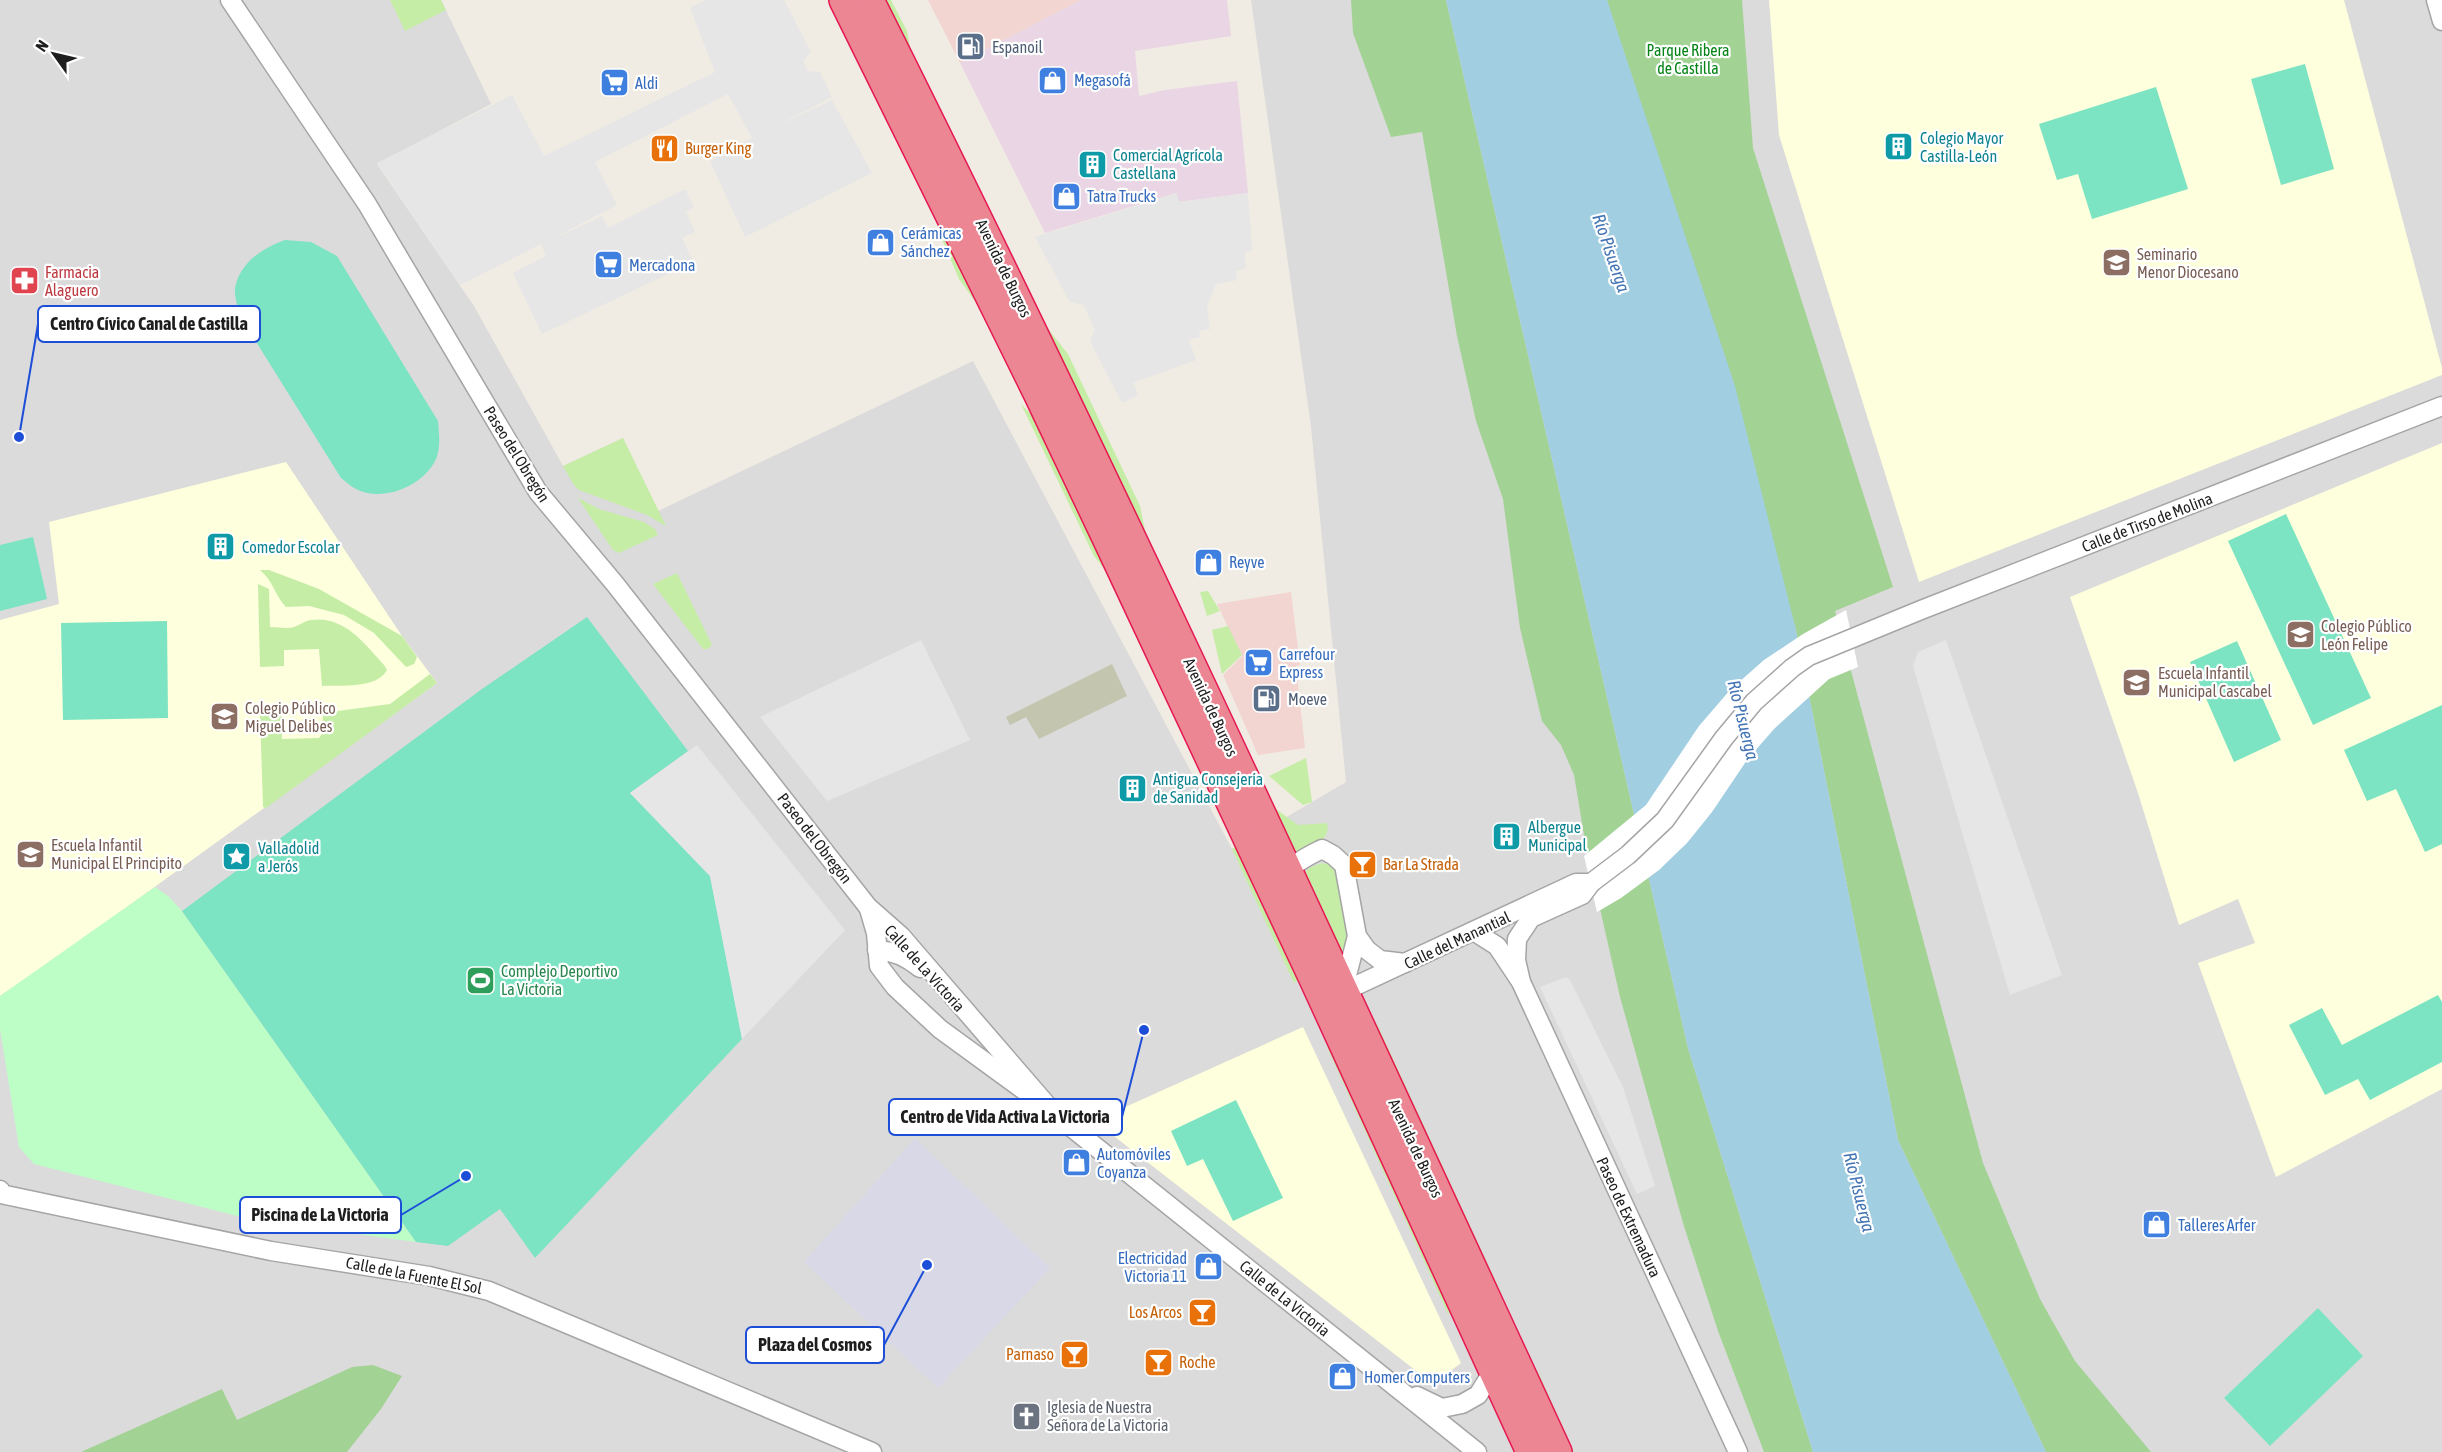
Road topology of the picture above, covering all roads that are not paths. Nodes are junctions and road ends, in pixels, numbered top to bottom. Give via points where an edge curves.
1 (230, 0) edge
2 (843, 0) edge
3 (870, 0) edge
4 (2436, 0) edge
5 (2442, 21) edge
6 (2442, 406) edge
7 (1288, 872) junction
8 (1591, 883) junction
9 (1274, 898) junction
10 (868, 907) junction
11 (1475, 932) junction
12 (1357, 936) junction
13 (877, 950) junction
14 (1407, 963) junction
15 (1521, 982) junction
16 (940, 984) junction
17 (1333, 996) junction
18 (1066, 1122) junction
19 (0, 1192) edge
20 (1493, 1371) junction
21 (1392, 1383) junction
22 (1478, 1395) junction
23 (1510, 1408) junction
24 (872, 1452) edge
25 (1477, 1452) edge
26 (1530, 1452) edge
27 (1545, 1452) edge
28 (1558, 1452) edge
29 (1738, 1452) edge

1 - 10 street, Paseo del Obregón via 367,204 538,492 615,584
2 - 9 highway, Avenida de Burgos via 1043,405
3 - 7 highway, Avenida de Burgos via 1002,262
4 - 5 street
6 - 8 street, Calle de Tirso de Molina via 1809,656 1754,702 1665,820
7 - 9 street
7 - 12 street via 1301,859 1322,849 1344,865
7 - 17 highway, Avenida de Burgos
8 - 11 street, Calle del Manantial via 1576,883
8 - 15 street, Paseo de Extremadura via 1582,895 1531,918 1517,939
9 - 17 highway, Avenida de Burgos
10 - 13 street, Calle de La Victoria
10 - 16 street, Calle de La Victoria via 901,936
11 - 14 street, Calle del Manantial
11 - 15 street, Paseo de Extremadura via 1497,946
12 - 14 street via 1380,960
12 - 17 street
13 - 16 street via 908,958
13 - 18 street, Calle de La Victoria via 879,966 895,987 940,1029
14 - 17 street, Calle del Manantial
15 - 29 street, Paseo de Extremadura
16 - 18 street, Calle de La Victoria
17 - 20 highway, Avenida de Burgos
17 - 28 highway, Avenida de Burgos
18 - 21 street, Calle de La Victoria
19 - 24 street, Calle de la Fuente El Sol via 271,1251 429,1276 489,1291
20 - 22 street
20 - 23 highway, Avenida de Burgos
21 - 22 street, Calle de La Victoria via 1442,1407 1462,1404
21 - 25 street, Calle de La Victoria
22 - 23 street
23 - 26 highway, Avenida de Burgos
23 - 27 street via 1526,1413

